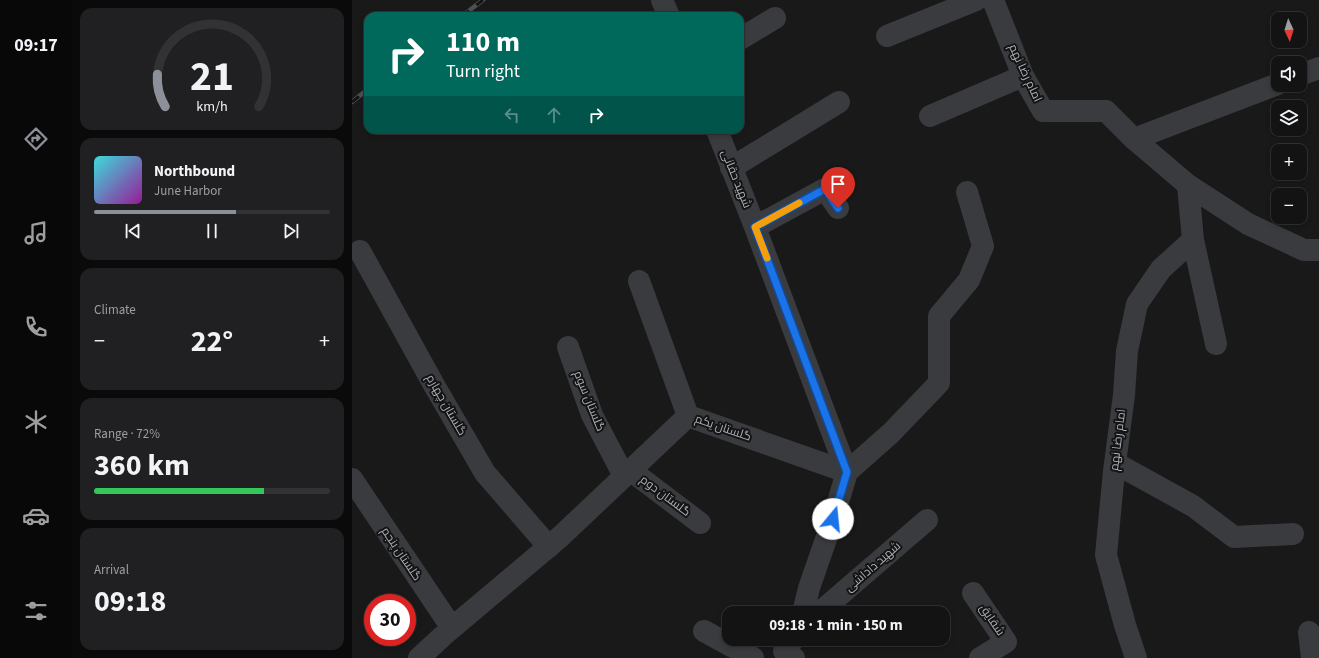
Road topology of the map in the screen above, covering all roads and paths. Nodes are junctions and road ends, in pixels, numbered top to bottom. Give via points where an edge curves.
1 (662, 0) edge
2 (976, 0) edge
3 (994, 0) edge
4 (667, 12) edge
5 (775, 18) dead end
6 (887, 36) dead end
7 (744, 37) edge
8 (1319, 68) edge
9 (1307, 72) edge
10 (1024, 76) junction
11 (1271, 87) edge
12 (839, 102) dead end
13 (930, 116) dead end
14 (719, 134) edge
15 (1134, 139) junction
16 (732, 168) junction
17 (1188, 185) junction
18 (967, 192) dead end
19 (838, 208) dead end
20 (755, 227) junction
21 (1194, 240) junction
22 (1319, 250) edge
23 (360, 251) dead end
24 (639, 281) dead end
25 (1216, 344) dead end
26 (568, 347) dead end
27 (688, 416) junction
28 (1115, 463) junction
29 (847, 472) junction
30 (627, 473) junction
31 (352, 479) edge
32 (926, 520) dead end
33 (700, 523) dead end
34 (1293, 534) dead end
35 (549, 546) junction
36 (973, 593) dead end
37 (804, 606) edge
38 (828, 606) edge
39 (452, 628) junction
40 (704, 631) dead end
41 (1309, 632) dead end
42 (420, 658) edge
43 (753, 658) edge
44 (980, 658) edge
45 (1136, 658) edge
46 (1312, 658) edge

1 - 4 street
2 - 6 street
3 - 10 street, امام رضا نهم
5 - 7 street
8 - 9 street
10 - 13 street
10 - 15 street, امام رضا نهم via 1043,111 1106,111
11 - 15 street
12 - 16 street
14 - 16 street, شهید حقانی
15 - 17 street, امام رضا نهم
16 - 20 street, شهید حقانی
17 - 21 street
17 - 22 street, امام رضا نهم via 1248,224 1304,250
18 - 29 street via 983,246 969,280 939,316 939,383 891,433
19 - 20 street via 825,189
20 - 29 street, شهید حقانی
21 - 25 street
21 - 28 street, امام رضا نهم via 1161,270 1137,304 1127,350
23 - 35 street, گلستان چهارم via 485,473
24 - 27 street, گلستان یکم
26 - 30 street, گلستان سوم via 592,416
27 - 29 street, گلستان یکم
27 - 30 street
28 - 34 street via 1193,506 1234,536
28 - 45 street, امام رضا نهم via 1106,555
29 - 37 street
30 - 33 street, گلستان دوم
30 - 35 street
31 - 39 street, گلستان پنجم
32 - 38 street, شهید داداشی
35 - 39 street
36 - 44 street, شقایق via 1006,642
39 - 42 street
40 - 43 street
41 - 46 street

